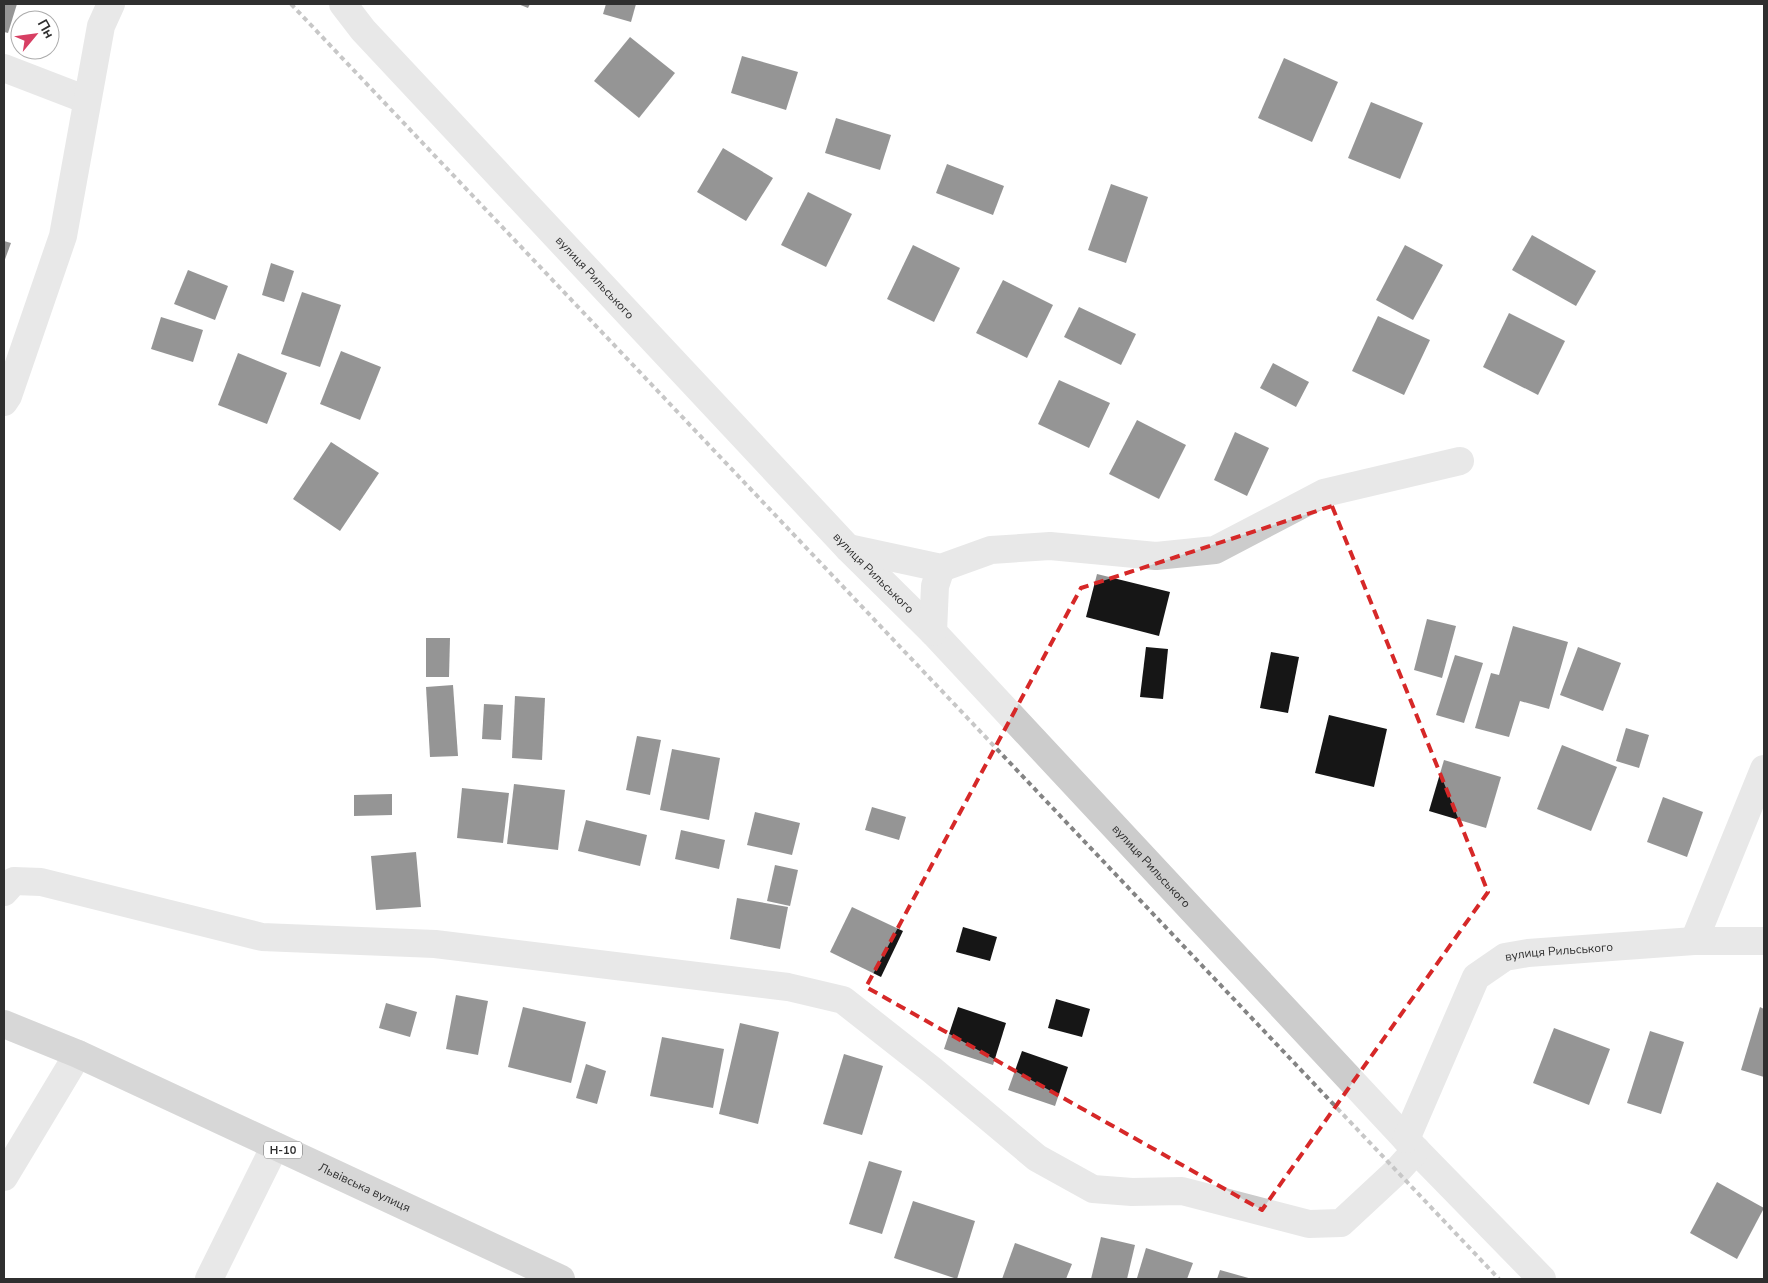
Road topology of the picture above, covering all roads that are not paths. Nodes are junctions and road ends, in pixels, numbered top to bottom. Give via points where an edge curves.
1 (111, 4) edge
2 (343, 4) edge
3 (4, 68) edge
4 (87, 100) junction
5 (4, 402) edge
6 (1460, 461) dead end
7 (848, 548) junction
8 (941, 568) junction
9 (933, 632) junction
10 (1764, 769) edge
11 (4, 892) edge
12 (1694, 941) junction
13 (1764, 941) edge
14 (4, 1024) edge
15 (78, 1054) junction
16 (1411, 1144) junction
17 (275, 1146) junction
18 (4, 1177) edge
19 (209, 1279) edge
20 (561, 1279) edge
21 (1542, 1279) edge

1 - 4 street via 100,26
2 - 7 street, вулиця Рильського via 363,30
3 - 4 street
4 - 5 street via 63,236
6 - 8 street via 1324,493 1215,550 1156,556 1050,546 992,550
7 - 8 street
7 - 9 street, вулиця Рильського
8 - 9 street via 935,586
9 - 16 street, вулиця Рильського
10 - 12 street
11 - 16 street via 14,881 40,882 262,937 434,944 788,987 843,1000 1037,1158 1093,1189 1182,1191 1309,1224 1342,1223 1397,1171
12 - 13 street, вулиця Рильського
12 - 16 street, вулиця Рильського via 1528,953 1505,957 1476,977
14 - 15 main road, Львівська вулиця / Н-10
15 - 17 main road, Львівська вулиця / Н-10
15 - 18 street
16 - 21 street, вулиця Рильського
17 - 19 street
17 - 20 main road, Львівська вулиця / Н-10

